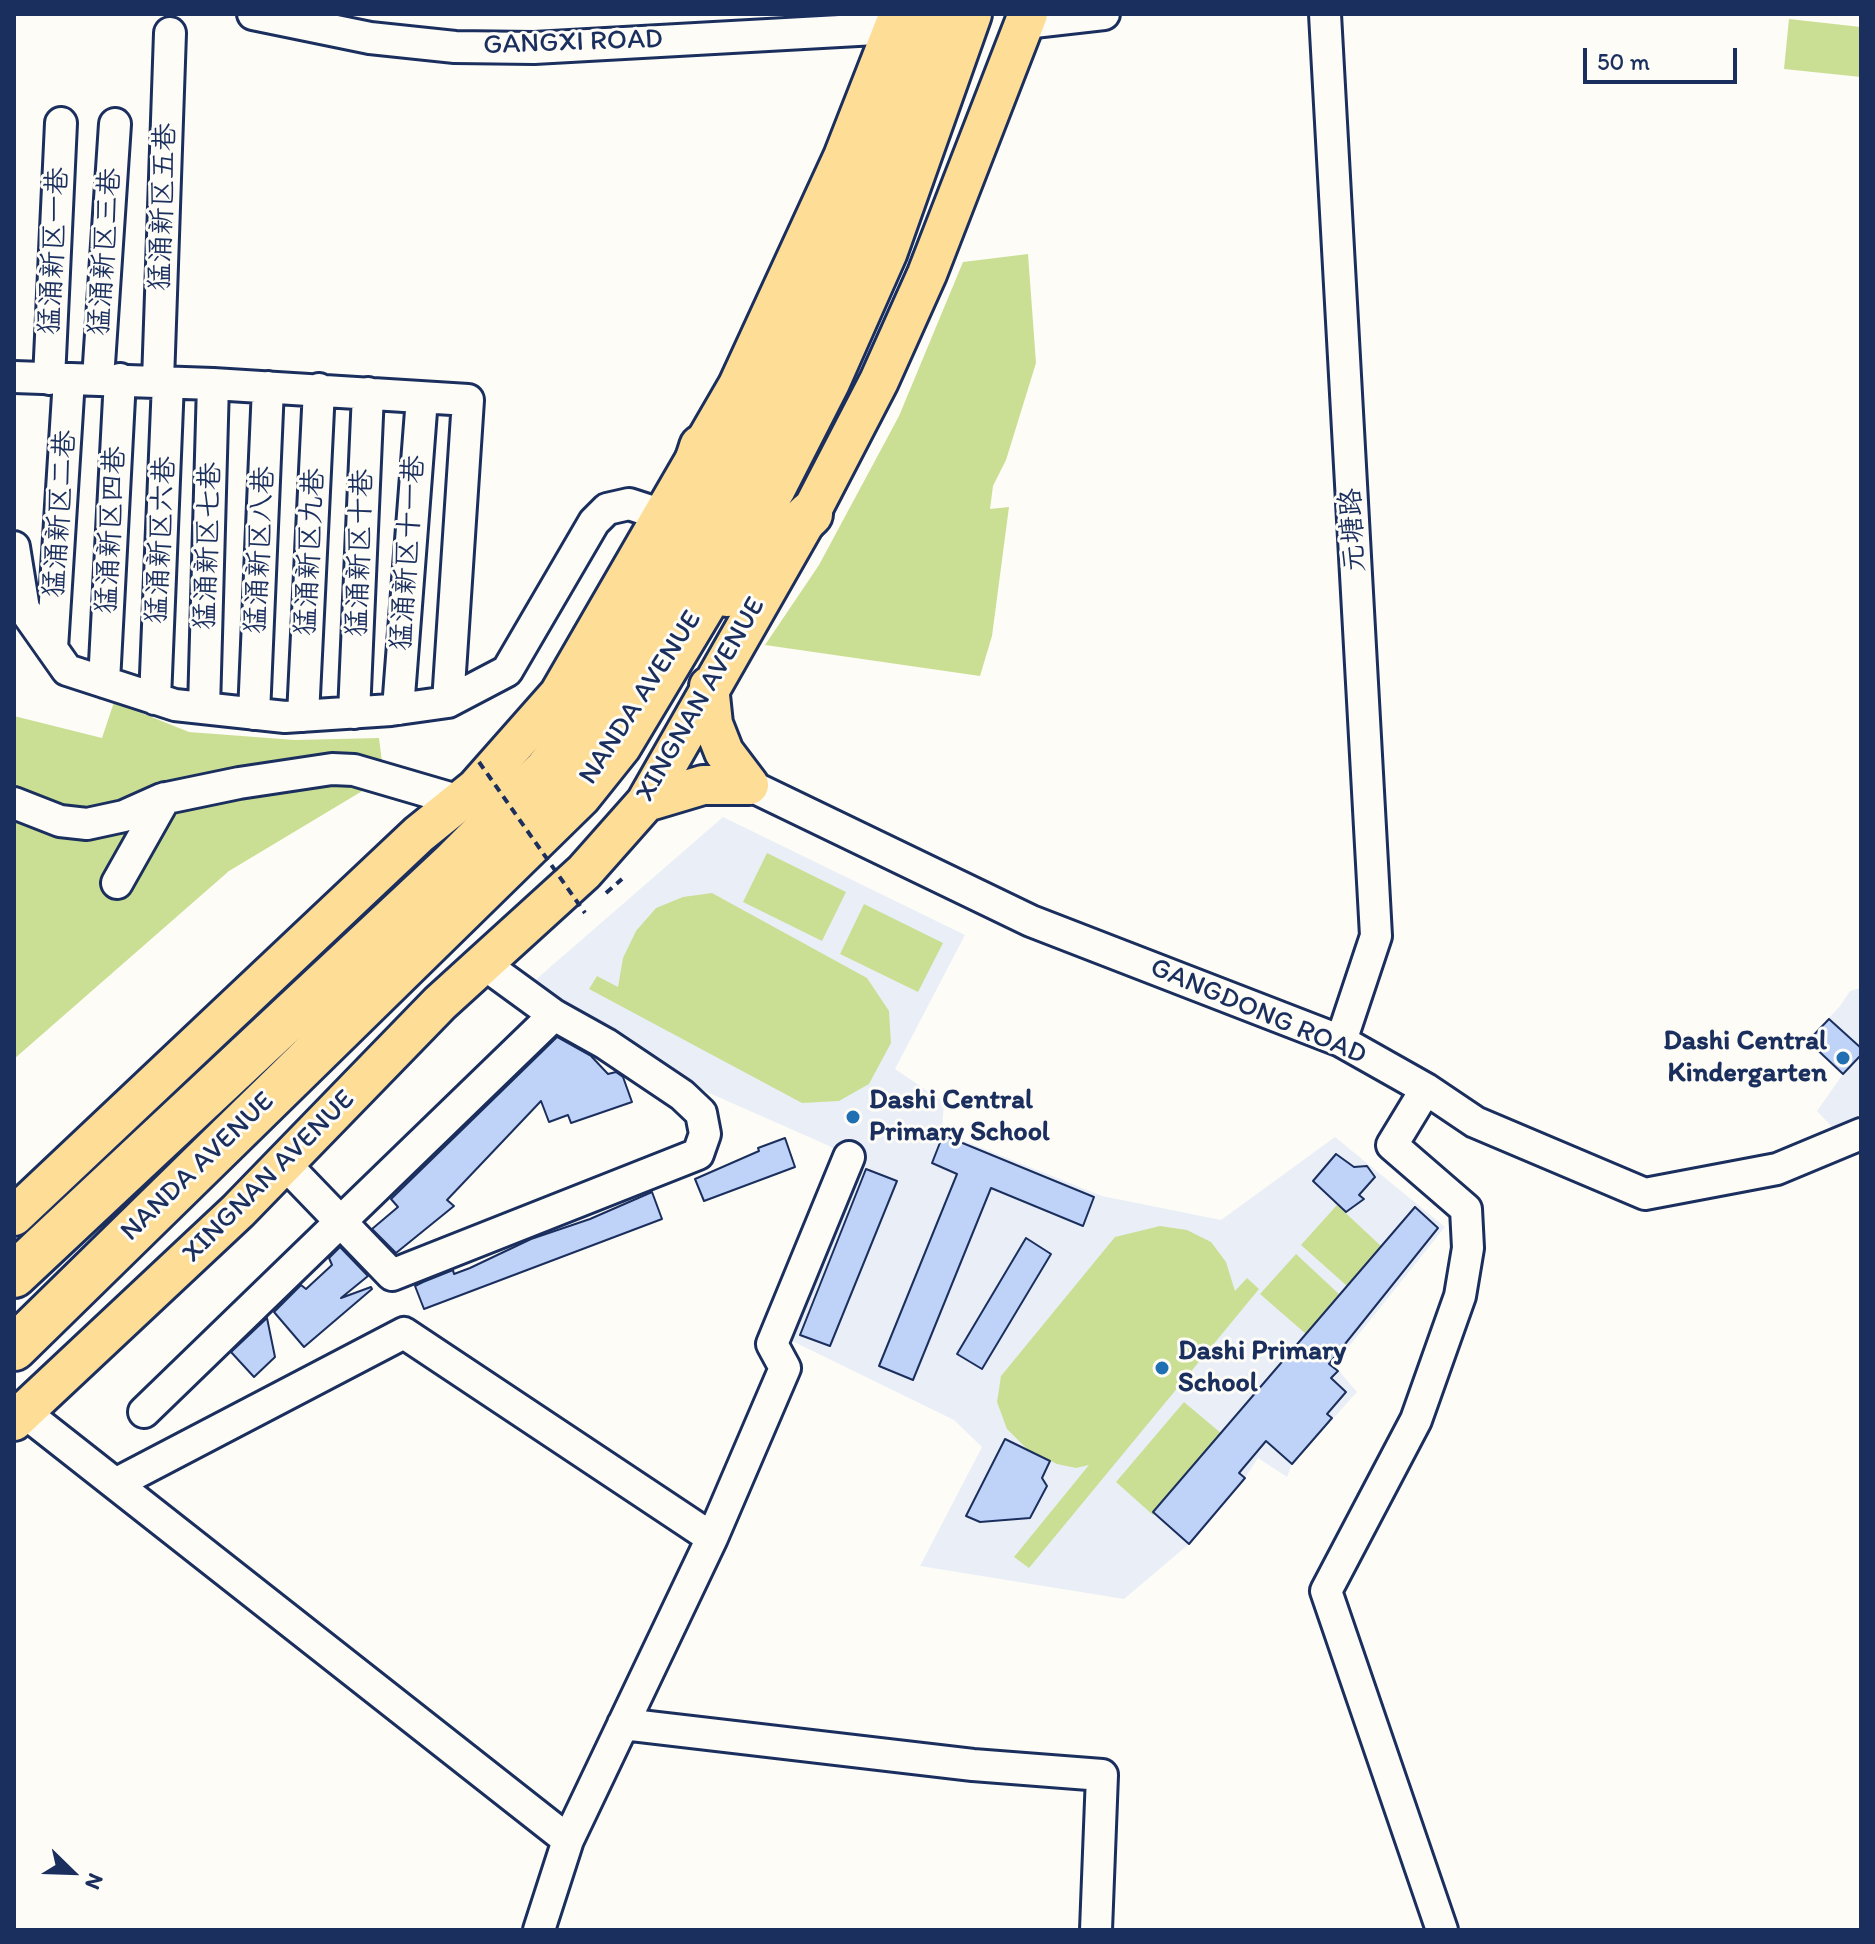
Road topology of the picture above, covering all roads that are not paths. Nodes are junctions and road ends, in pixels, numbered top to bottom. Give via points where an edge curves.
1 (253, 14) edge
2 (969, 14) edge
3 (1104, 14) edge
4 (1325, 14) edge
5 (1026, 18) edge
6 (906, 19) edge
7 (170, 33) dead end
8 (913, 114) junction
9 (61, 123) dead end
10 (115, 124) dead end
11 (14, 377) edge
12 (84, 379) junction
13 (163, 381) junction
14 (213, 384) junction
15 (268, 387) junction
16 (319, 389) junction
17 (368, 393) junction
18 (422, 398) junction
19 (702, 447) junction
20 (810, 514) junction
21 (663, 515) junction
22 (14, 547) edge
23 (664, 627) junction
24 (52, 648) junction
25 (104, 682) junction
26 (709, 686) junction
27 (155, 699) junction
28 (448, 702) junction
29 (204, 708) junction
30 (398, 709) junction
31 (354, 713) junction
32 (254, 714) junction
33 (303, 716) junction
34 (749, 785) junction
35 (165, 798) junction
36 (460, 801) junction
37 (646, 802) junction
38 (14, 803) edge
39 (117, 883) dead end
40 (484, 964) junction
41 (554, 1015) junction
42 (1341, 1041) junction
43 (1426, 1089) junction
44 (1861, 1134) edge
45 (849, 1157) dead end
46 (285, 1164) junction
47 (14, 1216) edge
48 (342, 1222) junction
49 (14, 1275) edge
50 (14, 1348) edge
51 (144, 1412) dead end
52 (19, 1416) edge
53 (117, 1483) junction
54 (712, 1538) junction
55 (623, 1724) junction
56 (568, 1840) junction
57 (539, 1930) edge
58 (1096, 1930) edge
59 (1442, 1930) edge

1 - 6 street, GANGXI ROAD via 370,38 534,48
2 - 8 highway, NANDA AVENUE
3 - 5 street
4 - 42 street, 元塘路 via 1376,936
5 - 20 main road, XINGNAN AVENUE via 927,274
6 - 8 highway, NANDA AVENUE
6 - 19 main road via 738,385
7 - 13 street, 猛涌新区五巷
8 - 23 highway, NANDA AVENUE via 836,259
9 - 12 street, 猛涌新区一巷
10 - 12 street, 猛涌新区三巷
11 - 12 street
12 - 13 street
12 - 24 street, 猛涌新区二巷
12 - 25 street, 猛涌新区四巷
13 - 14 street
13 - 27 street, 猛涌新区六巷
14 - 15 street
14 - 29 street, 猛涌新区七巷
15 - 16 street
15 - 32 street, 猛涌新区八巷
16 - 17 street
16 - 33 street, 猛涌新区九巷
17 - 18 street
17 - 31 street, 猛涌新区十巷
18 - 28 street via 468,400
18 - 30 street, 猛涌新区十一巷
19 - 21 main road
19 - 23 highway
20 - 23 highway
20 - 26 main road, XINGNAN AVENUE
21 - 28 street via 629,504 607,509 594,522 507,671
21 - 36 main road via 559,694
22 - 24 street via 24,609
23 - 49 highway, NANDA AVENUE via 547,770 453,864
23 - 50 highway, NANDA AVENUE via 619,745 579,795
24 - 25 street via 67,670
25 - 27 street
26 - 34 main road via 713,724 724,752
26 - 37 main road, XINGNAN AVENUE
27 - 29 street
28 - 30 street
29 - 32 street
30 - 31 street
31 - 33 street
32 - 33 street
34 - 37 main road via 703,785
34 - 42 street, GANGDONG ROAD via 1031,921
35 - 36 street via 332,769 354,770
35 - 38 street via 124,816 87,824 60,821
35 - 39 street
36 - 47 main road
37 - 40 main road, XINGNAN AVENUE via 584,872
40 - 41 street
40 - 46 main road, XINGNAN AVENUE
41 - 48 street
41 - 48 street via 606,1044 701,1113 705,1134 698,1154 392,1275
42 - 43 street, GANGDONG ROAD
43 - 44 street, GANGDONG ROAD via 1475,1122 1645,1194 1777,1169
43 - 59 street via 1392,1145 1466,1209 1468,1248 1460,1296 1416,1420 1326,1591
45 - 54 street via 772,1344 785,1368
46 - 48 street
46 - 52 main road, XINGNAN AVENUE
48 - 51 street
52 - 53 street
53 - 54 street via 404,1333
53 - 56 street
54 - 55 street
55 - 56 street
55 - 58 street via 1102,1775
56 - 57 street

